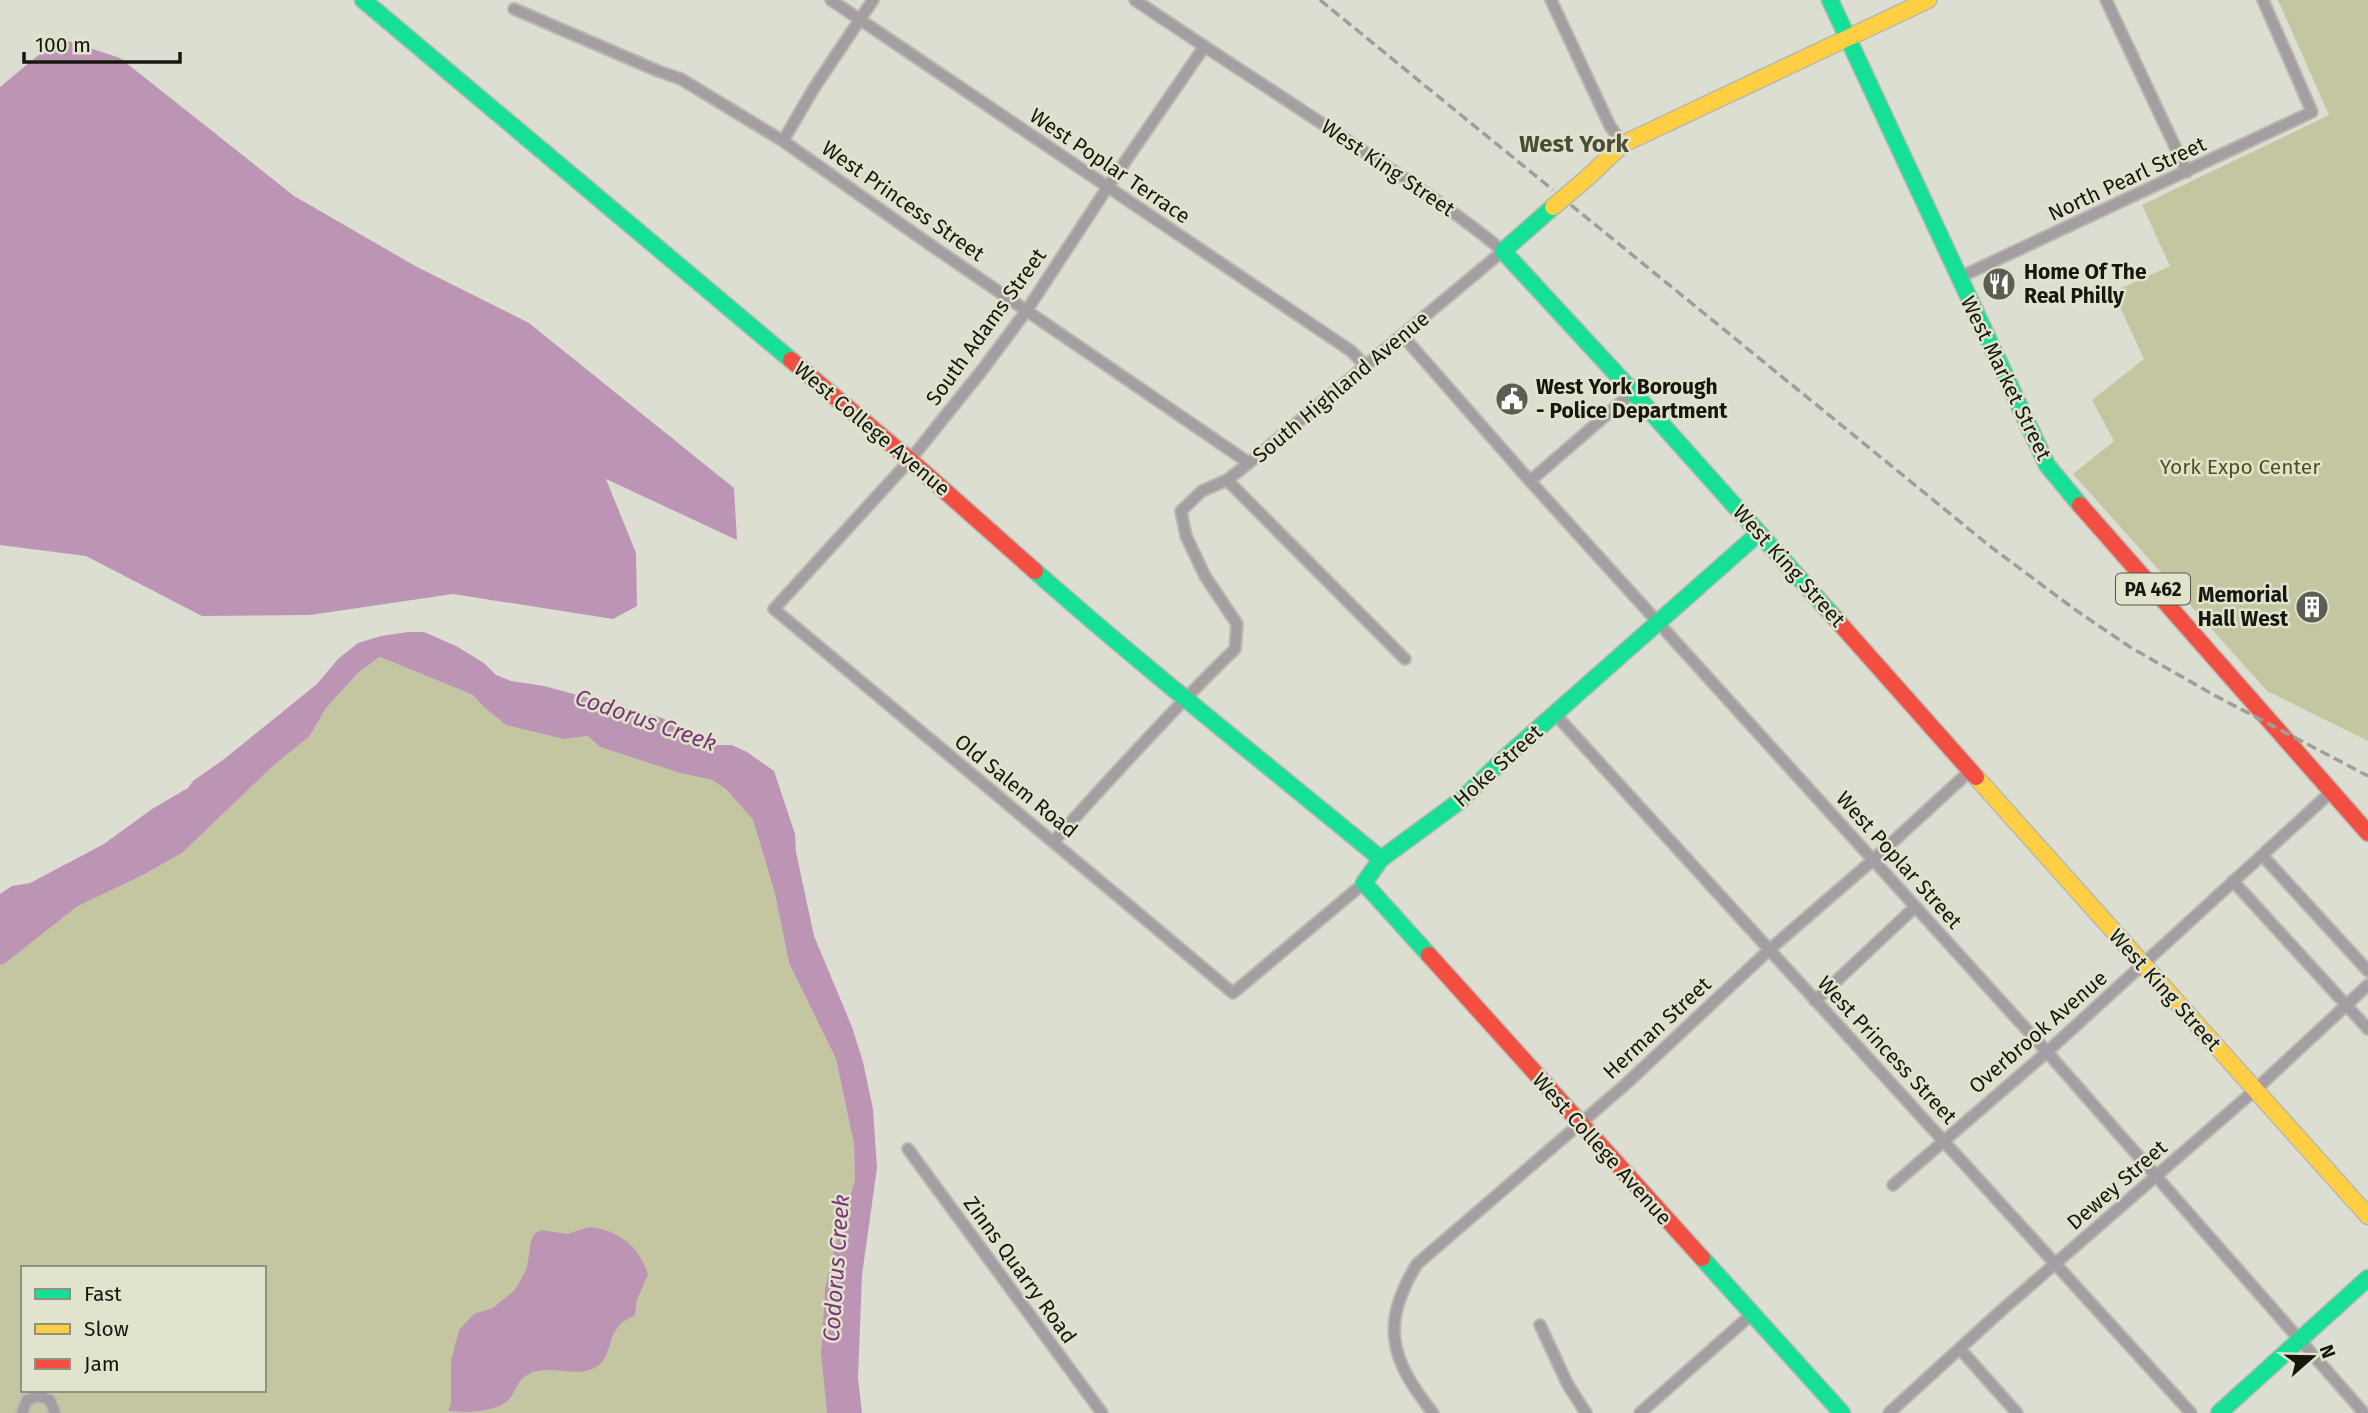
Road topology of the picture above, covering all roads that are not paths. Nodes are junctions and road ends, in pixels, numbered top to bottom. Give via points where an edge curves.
1 (363, 0) edge
2 (831, 0) edge
3 (873, 0) edge
4 (1135, 0) edge
5 (1551, 0) edge
6 (1830, 0) edge
7 (1928, 0) edge
8 (2106, 0) edge
9 (2263, 0) edge
10 (514, 9) dead end
11 (860, 19) junction
12 (1847, 38) junction
13 (1204, 47) junction
14 (783, 141) junction
15 (1623, 144) junction
16 (2187, 172) junction
17 (1107, 188) junction
18 (1503, 251) junction
19 (1958, 278) junction
20 (1027, 310) junction
21 (1402, 335) junction
22 (1365, 365) junction
23 (1633, 392) junction
24 (910, 460) junction
25 (1249, 463) junction
26 (1227, 480) junction
27 (1530, 481) junction
28 (1759, 533) junction
29 (774, 609) joint
30 (1659, 622) junction
31 (1405, 659) dead end
32 (1186, 697) junction
33 (1555, 714) junction
34 (1971, 770) junction
35 (2331, 792) junction
36 (2368, 833) edge
37 (1054, 841) junction
38 (2262, 855) junction
39 (1381, 859) junction
40 (1873, 860) junction
41 (2234, 881) junction
42 (1364, 883) junction
43 (1915, 907) junction
44 (1769, 950) junction
45 (2142, 965) junction
46 (2368, 971) edge
47 (2368, 985) edge
48 (1233, 993) joint
49 (1815, 1001) junction
50 (2346, 1005) junction
51 (2368, 1029) edge
52 (2047, 1052) junction
53 (2255, 1090) junction
54 (1580, 1124) junction
55 (1944, 1141) junction
56 (908, 1149) dead end
57 (2157, 1177) junction
58 (1893, 1185) dead end
59 (2368, 1216) edge
60 (2056, 1263) junction
61 (2368, 1278) edge
62 (1752, 1314) junction
63 (1540, 1325) dead end
64 (2300, 1340) junction
65 (1960, 1349) junction
66 (1652, 1402) junction
67 (22, 1413) edge
68 (55, 1413) edge
69 (1102, 1413) edge
70 (1433, 1413) edge
71 (1586, 1413) edge
72 (1640, 1413) edge
73 (1662, 1413) edge
74 (1842, 1413) edge
75 (1889, 1413) edge
76 (2017, 1413) edge
77 (2191, 1413) edge
78 (2219, 1413) edge
79 (2364, 1413) edge

1 - 24 street, West College Avenue
2 - 11 street, West Poplar Terrace
3 - 11 street
4 - 13 street, West King Street
5 - 15 street via 1604,114
6 - 12 street, West Market Street / PA 462
7 - 12 street, South Highland Avenue
8 - 16 street
9 - 16 street, North Pearl Street via 2312,113
10 - 14 street, West Princess Street via 681,79
11 - 14 street
11 - 17 street, West Poplar Terrace
12 - 15 street, South Highland Avenue
12 - 19 street, West Market Street / PA 462
13 - 17 street, South Adams Street
13 - 18 street, West King Street via 1464,218
14 - 20 street, West Princess Street
15 - 18 street, South Highland Avenue, bridge
16 - 19 street, North Pearl Street
17 - 20 street, South Adams Street
17 - 22 street, West Poplar Terrace via 1351,351
18 - 21 street, South Highland Avenue
18 - 23 street, West King Street
19 - 35 street, West Market Street / PA 462 via 2054,475
20 - 24 street, South Adams Street
20 - 25 street, West Princess Street
21 - 22 street, South Highland Avenue
21 - 27 street, West Poplar Street
22 - 25 street, South Highland Avenue
23 - 27 street
23 - 28 street, West King Street
24 - 29 street, South Adams Street
24 - 32 street, West College Avenue via 1118,644
25 - 26 street, South Highland Avenue
26 - 31 street
26 - 32 street, South Highland Avenue via 1202,491 1181,511 1186,536 1205,576 1237,624 1236,649
27 - 30 street, West Poplar Street
28 - 30 street, Hoke Street
28 - 34 street, West King Street
29 - 37 street, Old Salem Road
30 - 33 street, Hoke Street
30 - 40 street, West Poplar Street
32 - 37 street, South Highland Avenue
32 - 39 street, West College Avenue
33 - 39 street, Hoke Street via 1454,807
33 - 44 street, West Princess Street
34 - 40 street, Herman Street
34 - 45 street, West King Street
35 - 36 street, West Market Street / PA 462
35 - 38 street, Overbrook Avenue
37 - 48 street, Old Salem Road
38 - 41 street, Overbrook Avenue
38 - 46 street
39 - 42 street, Hoke Street
40 - 43 street, West Poplar Street
40 - 44 street, Herman Street
41 - 45 street, Overbrook Avenue
41 - 50 street
42 - 48 street, Hoke Street
42 - 54 street, West College Avenue
43 - 49 street
43 - 52 street, West Poplar Street
44 - 49 street, West Princess Street
44 - 54 street, Herman Street
45 - 52 street, Overbrook Avenue
45 - 53 street, West King Street
47 - 50 street, Dewey Street
49 - 55 street, West Princess Street
50 - 51 street
50 - 53 street, Dewey Street
52 - 55 street, Overbrook Avenue
52 - 57 street, West Poplar Street
53 - 57 street, Dewey Street
53 - 59 street, West King Street
54 - 62 street, West College Avenue
54 - 70 street, Herman Street via 1417,1264 1404,1285 1393,1329 1397,1355 1407,1378
55 - 58 street, Overbrook Avenue
55 - 60 street, West Princess Street
56 - 69 street, Zinns Quarry Road
57 - 60 street, Dewey Street
57 - 64 street, West Poplar Street
60 - 65 street, Dewey Street
60 - 77 street, West Princess Street
61 - 64 street
62 - 66 street
62 - 74 street, West College Avenue
63 - 71 street
64 - 78 street
64 - 79 street, West Poplar Street
65 - 75 street, Dewey Street
65 - 76 street
66 - 72 street
66 - 73 street
67 - 68 street via 27,1400 39,1396 50,1401

